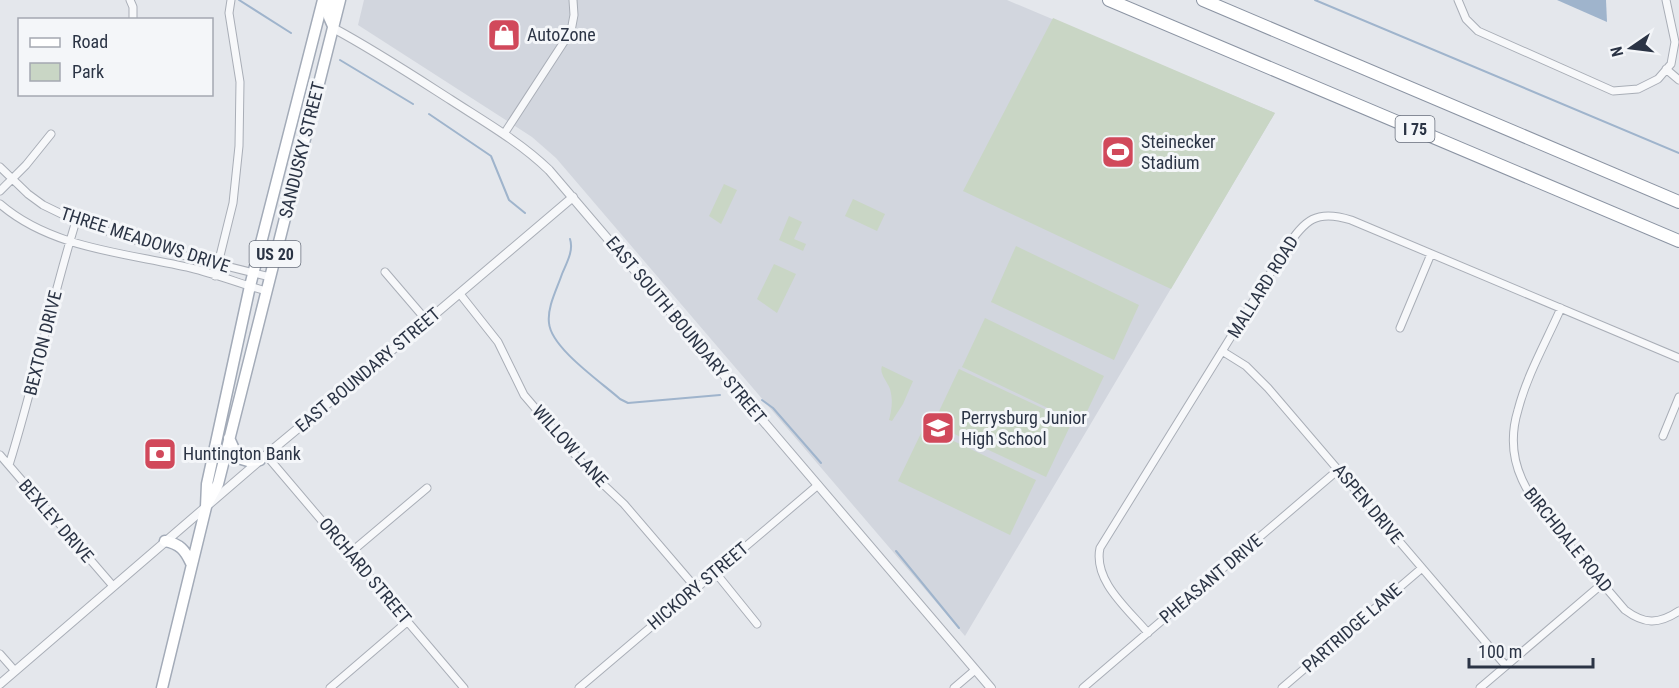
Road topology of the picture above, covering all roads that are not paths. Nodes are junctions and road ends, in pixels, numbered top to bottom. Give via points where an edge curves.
1 (130, 0) edge
2 (231, 0) edge
3 (323, 0) edge
4 (332, 0) edge
5 (340, 0) edge
6 (573, 0) edge
7 (1102, 0) edge
8 (1109, 0) edge
9 (1203, 0) edge
10 (1458, 0) edge
11 (1666, 0) edge
12 (133, 18) edge
13 (1150, 18) junction
14 (333, 28) junction
15 (1666, 69) junction
16 (1679, 80) edge
17 (51, 134) dead end
18 (504, 134) junction
19 (0, 167) edge
20 (12, 180) junction
21 (0, 191) edge
22 (573, 197) junction
23 (1679, 202) edge
24 (0, 204) edge
25 (76, 221) junction
26 (70, 240) junction
27 (1679, 241) edge
28 (1431, 254) junction
29 (218, 264) junction
30 (385, 272) dead end
31 (253, 273) junction
32 (215, 276) junction
33 (270, 277) junction
34 (250, 286) junction
35 (266, 291) junction
36 (460, 294) junction
37 (1561, 308) junction
38 (427, 321) junction
39 (1400, 328) dead end
40 (1222, 351) junction
41 (1679, 358) edge
42 (1679, 397) edge
43 (1663, 436) dead end
44 (229, 438) junction
45 (0, 455) edge
46 (263, 457) junction
47 (9, 465) junction
48 (1338, 470) junction
49 (818, 485) junction
50 (428, 488) dead end
51 (206, 507) junction
52 (165, 541) junction
53 (350, 554) junction
54 (192, 564) junction
55 (1422, 568) junction
56 (715, 572) junction
57 (1602, 584) junction
58 (113, 586) junction
59 (696, 588) junction
60 (1679, 611) edge
61 (407, 622) junction
62 (757, 624) dead end
63 (1148, 633) junction
64 (0, 654) edge
65 (1506, 666) junction
66 (975, 670) junction
67 (15, 671) junction
68 (0, 684) edge
69 (1286, 687) edge
70 (162, 688) edge
71 (330, 688) edge
72 (464, 688) edge
73 (579, 688) edge
74 (954, 688) edge
75 (991, 688) edge
76 (1083, 688) edge
77 (1480, 688) edge

1 - 12 street
2 - 29 street via 229,13 240,82 239,146 232,203
3 - 31 main road, SANDUSKY STREET / US 20
4 - 14 main road via 329,17
5 - 14 main road, SANDUSKY STREET / US 20
6 - 18 street via 571,31
7 - 13 highway
8 - 13 highway, I 75
9 - 23 highway, I 75
10 - 15 street via 1466,19 1478,31 1613,91 1638,89 1658,80
11 - 15 street via 1675,42 1671,64
13 - 27 highway, I 75
14 - 18 street, EAST SOUTH BOUNDARY STREET
14 - 33 main road, SANDUSKY STREET / US 20
15 - 16 street
17 - 20 street
18 - 22 street, EAST SOUTH BOUNDARY STREET via 535,157
19 - 20 street, THREE MEADOWS DRIVE
20 - 21 street
20 - 25 street, THREE MEADOWS DRIVE via 43,205
22 - 36 street, EAST BOUNDARY STREET
22 - 49 street, EAST SOUTH BOUNDARY STREET
24 - 26 street, THREE MEADOWS DRIVE via 36,228
25 - 26 street, BEXTON DRIVE
25 - 29 street, THREE MEADOWS DRIVE
26 - 32 street, THREE MEADOWS DRIVE
26 - 47 street, BEXTON DRIVE
28 - 37 street, MALLARD ROAD
28 - 39 street
28 - 40 street, MALLARD ROAD via 1346,218 1315,218 1296,233
29 - 31 street, THREE MEADOWS DRIVE
29 - 32 street
30 - 38 street
31 - 33 street, THREE MEADOWS DRIVE
31 - 34 main road, SANDUSKY STREET / US 20
32 - 34 street, THREE MEADOWS DRIVE
33 - 35 main road, SANDUSKY STREET / US 20
34 - 35 street, THREE MEADOWS DRIVE
34 - 51 main road, SANDUSKY STREET / US 20 via 207,484
35 - 44 main road, SANDUSKY STREET / US 20
36 - 38 street, EAST BOUNDARY STREET
36 - 59 street, WILLOW LANE via 498,342 524,395
37 - 41 street, MALLARD ROAD
37 - 57 street, BIRCHDALE ROAD via 1518,410 1514,452 1521,479 1534,503
38 - 46 street, EAST BOUNDARY STREET
40 - 48 street, ASPEN DRIVE via 1262,381
40 - 63 street, MALLARD ROAD via 1100,548 1102,576
42 - 43 street
44 - 46 main road via 238,458 248,461
44 - 51 main road, SANDUSKY STREET / US 20 via 218,484
45 - 47 street, BEXLEY DRIVE
46 - 51 street, EAST BOUNDARY STREET
46 - 53 street, ORCHARD STREET
47 - 58 street, BEXLEY DRIVE
48 - 55 street, ASPEN DRIVE
48 - 63 street, PHEASANT DRIVE
49 - 56 street, HICKORY STREET
49 - 66 street, EAST SOUTH BOUNDARY STREET
50 - 53 street
51 - 52 street, EAST BOUNDARY STREET
51 - 54 main road, SANDUSKY STREET / US 20
52 - 54 main road via 181,546
52 - 58 street, EAST BOUNDARY STREET
53 - 61 street, ORCHARD STREET
54 - 70 main road, SANDUSKY STREET / US 20
55 - 65 street, ASPEN DRIVE
55 - 69 street, PARTRIDGE LANE
56 - 59 street, HICKORY STREET
56 - 62 street
57 - 60 street, BIRCHDALE ROAD via 1625,610 1643,621 1660,620
57 - 65 street
58 - 67 street, EAST BOUNDARY STREET
59 - 73 street, HICKORY STREET
61 - 71 street
61 - 72 street, ORCHARD STREET
63 - 76 street, PHEASANT DRIVE
64 - 67 street
65 - 77 street
66 - 74 street
66 - 75 street, EAST SOUTH BOUNDARY STREET
67 - 68 street, EAST BOUNDARY STREET

